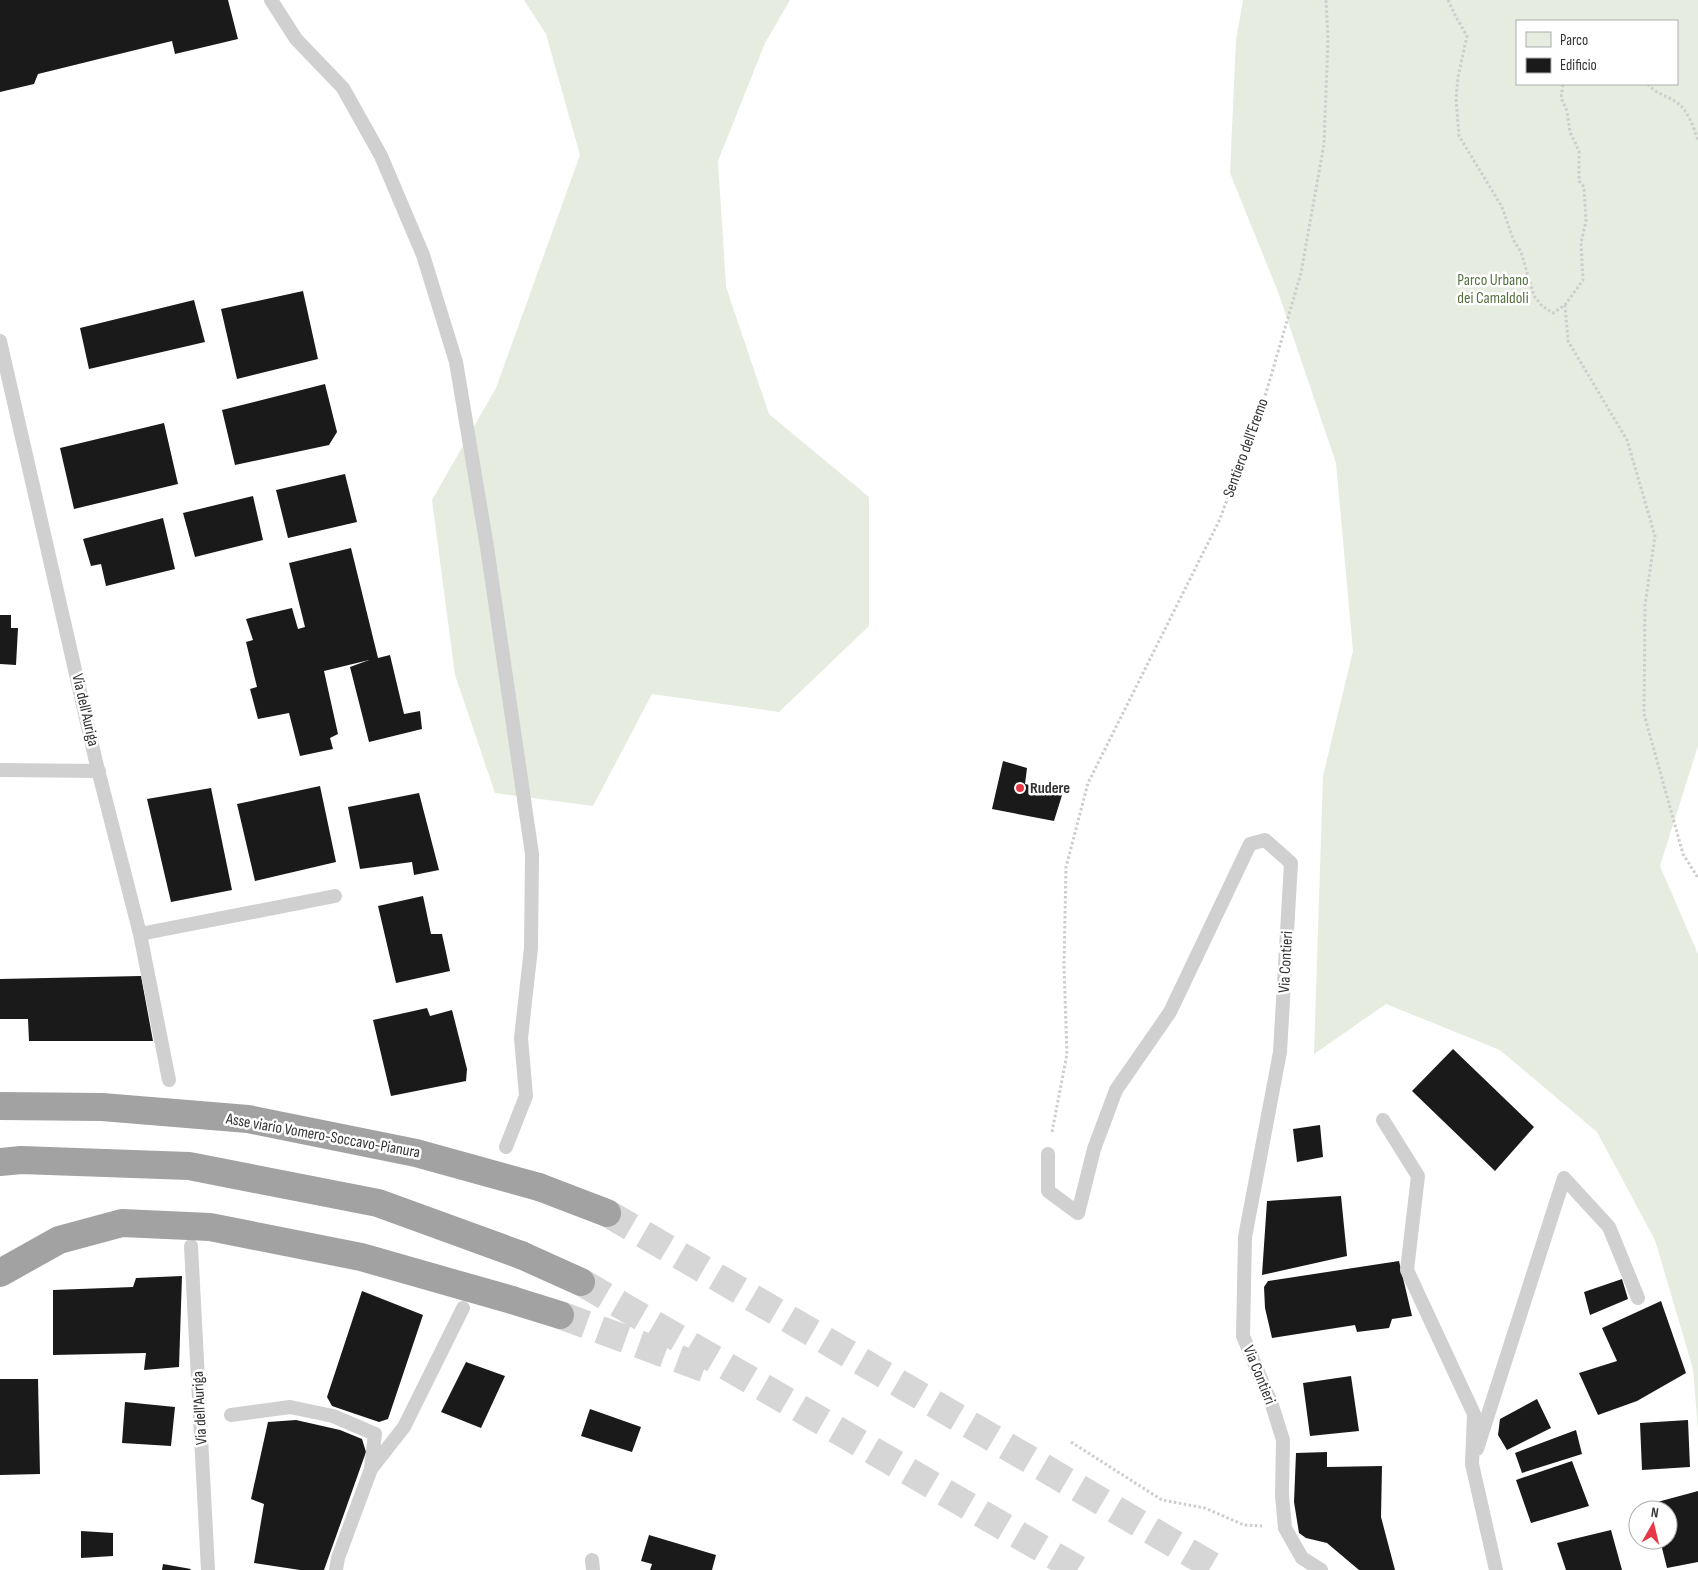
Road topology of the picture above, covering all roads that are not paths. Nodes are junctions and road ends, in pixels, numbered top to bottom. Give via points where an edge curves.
1 (271, 0) edge
2 (0, 341) edge
3 (0, 770) edge
4 (98, 771) junction
5 (335, 896) dead end
6 (140, 934) junction
7 (169, 1080) dead end
8 (0, 1106) edge
9 (1383, 1120) dead end
10 (506, 1147) dead end
11 (1048, 1154) road end
12 (0, 1162) edge
13 (607, 1213) tunnel mouth
14 (191, 1246) dead end
15 (0, 1273) edge
16 (581, 1282) tunnel mouth
17 (1638, 1298) dead end
18 (463, 1308) dead end
19 (560, 1315) tunnel mouth
20 (231, 1415) dead end
21 (1472, 1464) junction
22 (371, 1469) junction
23 (208, 1570) edge
24 (336, 1570) edge
25 (1321, 1570) edge
26 (1496, 1570) edge

1 - 10 lane via 296,38 343,88 381,156 423,255 456,362 532,854 531,948 521,1038 526,1096
2 - 4 lane, Via dell'Auriga
3 - 4 lane
4 - 6 lane, Via dell'Auriga
5 - 6 lane
6 - 7 lane, Via dell'Auriga
8 - 13 highway, Asse viario Vomero-Soccavo-Pianura, bridge via 102,1107 248,1120 416,1153 538,1187
9 - 21 lane via 1418,1176 1407,1270 1474,1414
11 - 25 lane, Via Contieri via 1048,1191 1078,1213 1094,1149 1116,1090 1170,1012 1250,844 1265,840 1292,862 1280,1052 1245,1237 1243,1336 1283,1440 1285,1528 1302,1558
12 - 16 highway, bridge via 190,1166 378,1203 521,1255
14 - 23 lane, Via dell'Auriga
15 - 19 highway, bridge via 60,1240 122,1223 210,1227 361,1257
17 - 21 lane via 1609,1227 1564,1178
18 - 22 lane via 404,1427
20 - 22 lane via 290,1407 333,1416 375,1434
21 - 26 lane
22 - 24 lane

